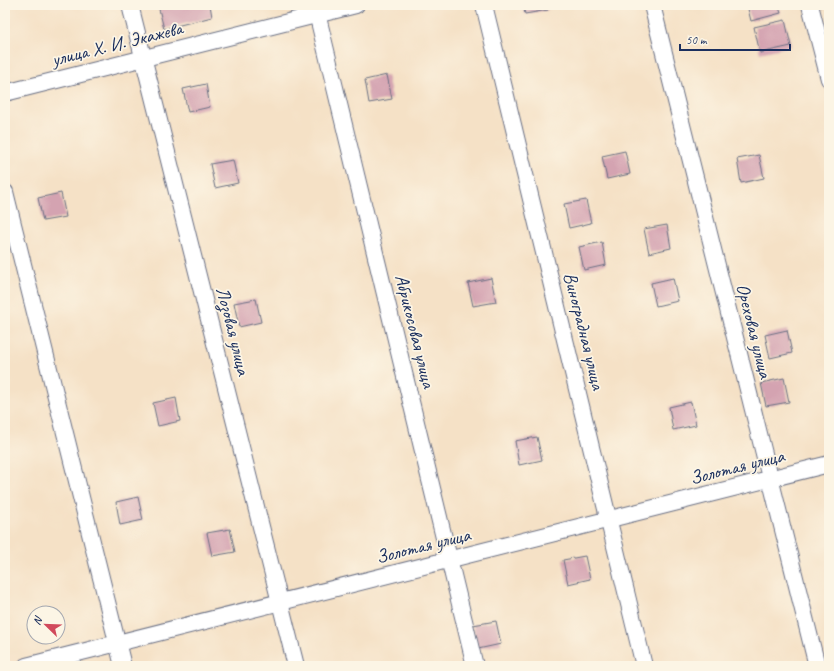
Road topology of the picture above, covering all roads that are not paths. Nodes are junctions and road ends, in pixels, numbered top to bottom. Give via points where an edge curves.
1 (130, 5) edge
2 (356, 5) edge
3 (484, 5) edge
4 (652, 5) edge
5 (810, 5) edge
6 (316, 10) edge
7 (144, 58) junction
8 (829, 80) edge
9 (5, 93) edge
10 (5, 192) edge
11 (829, 464) edge
12 (770, 479) junction
13 (609, 520) junction
14 (450, 560) junction
15 (280, 602) junction
16 (118, 643) junction
17 (26, 666) edge
18 (124, 666) edge
19 (296, 666) edge
20 (475, 666) edge
21 (644, 666) edge
22 (817, 666) edge

1 - 7 street, Лозовая улица
2 - 6 street, улица Х. И. Экажева
3 - 13 street, Виноградная улица
4 - 12 street, Ореховая улица
5 - 8 street
6 - 7 street, улица Х. И. Экажева
6 - 14 street, Абрикосовая улица
7 - 9 street, улица Х. И. Экажева
7 - 15 street, Лозовая улица
10 - 16 street
11 - 12 street, Золотая улица
12 - 13 street, Золотая улица
12 - 22 street, Ореховая улица
13 - 14 street, Золотая улица
13 - 21 street, Виноградная улица
14 - 15 street, Золотая улица
14 - 20 street, Абрикосовая улица
15 - 16 street, Золотая улица
15 - 19 street, Лозовая улица
16 - 17 street, Золотая улица
16 - 18 street

